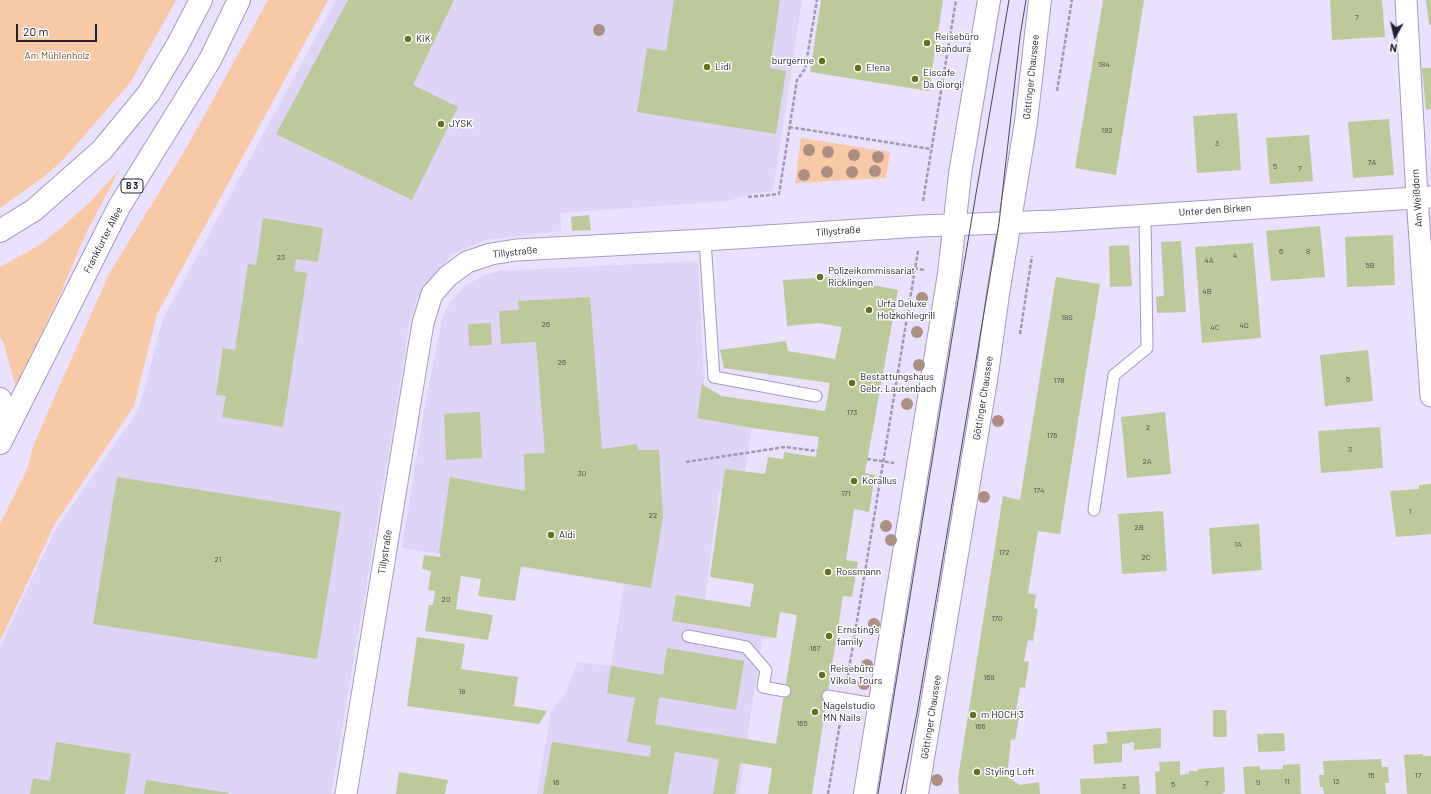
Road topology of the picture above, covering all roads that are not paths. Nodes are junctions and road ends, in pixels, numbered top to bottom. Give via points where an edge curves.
1 (201, 0) edge
2 (239, 0) edge
3 (989, 0) edge
4 (1040, 0) edge
5 (1406, 0) edge
6 (1424, 197) edge
7 (1145, 215) junction
8 (1004, 223) junction
9 (954, 224) junction
10 (0, 231) edge
11 (705, 240) junction
12 (816, 396) dead end
13 (1431, 396) edge
14 (0, 399) edge
15 (0, 424) edge
16 (0, 443) edge
17 (1094, 510) dead end
18 (688, 636) dead end
19 (785, 691) dead end
20 (828, 696) dead end
21 (880, 705) junction
22 (346, 794) edge
23 (865, 794) edge
24 (917, 794) edge

1 - 10 street via 149,93 102,150 34,210
2 - 16 street, Frankfurter Allee / B 3 via 210,60 119,207
3 - 9 street
4 - 8 street, Göttinger Chaussee via 1026,122
5 - 6 street, Am Weißdorn
6 - 7 street, Unter den Birken
6 - 13 street, Am Weißdorn
7 - 8 street, Unter den Birken
7 - 17 lane via 1146,348 1114,374
8 - 9 street, Tillystraße
8 - 24 street, Göttinger Chaussee via 987,374
9 - 11 street, Tillystraße
9 - 21 street via 949,274
11 - 12 lane via 714,377
11 - 22 street, Tillystraße via 516,250 491,254 467,262 448,276 432,294 423,323
14 - 15 street
18 - 19 lane via 746,647 766,670 763,687
20 - 21 lane
21 - 23 street

